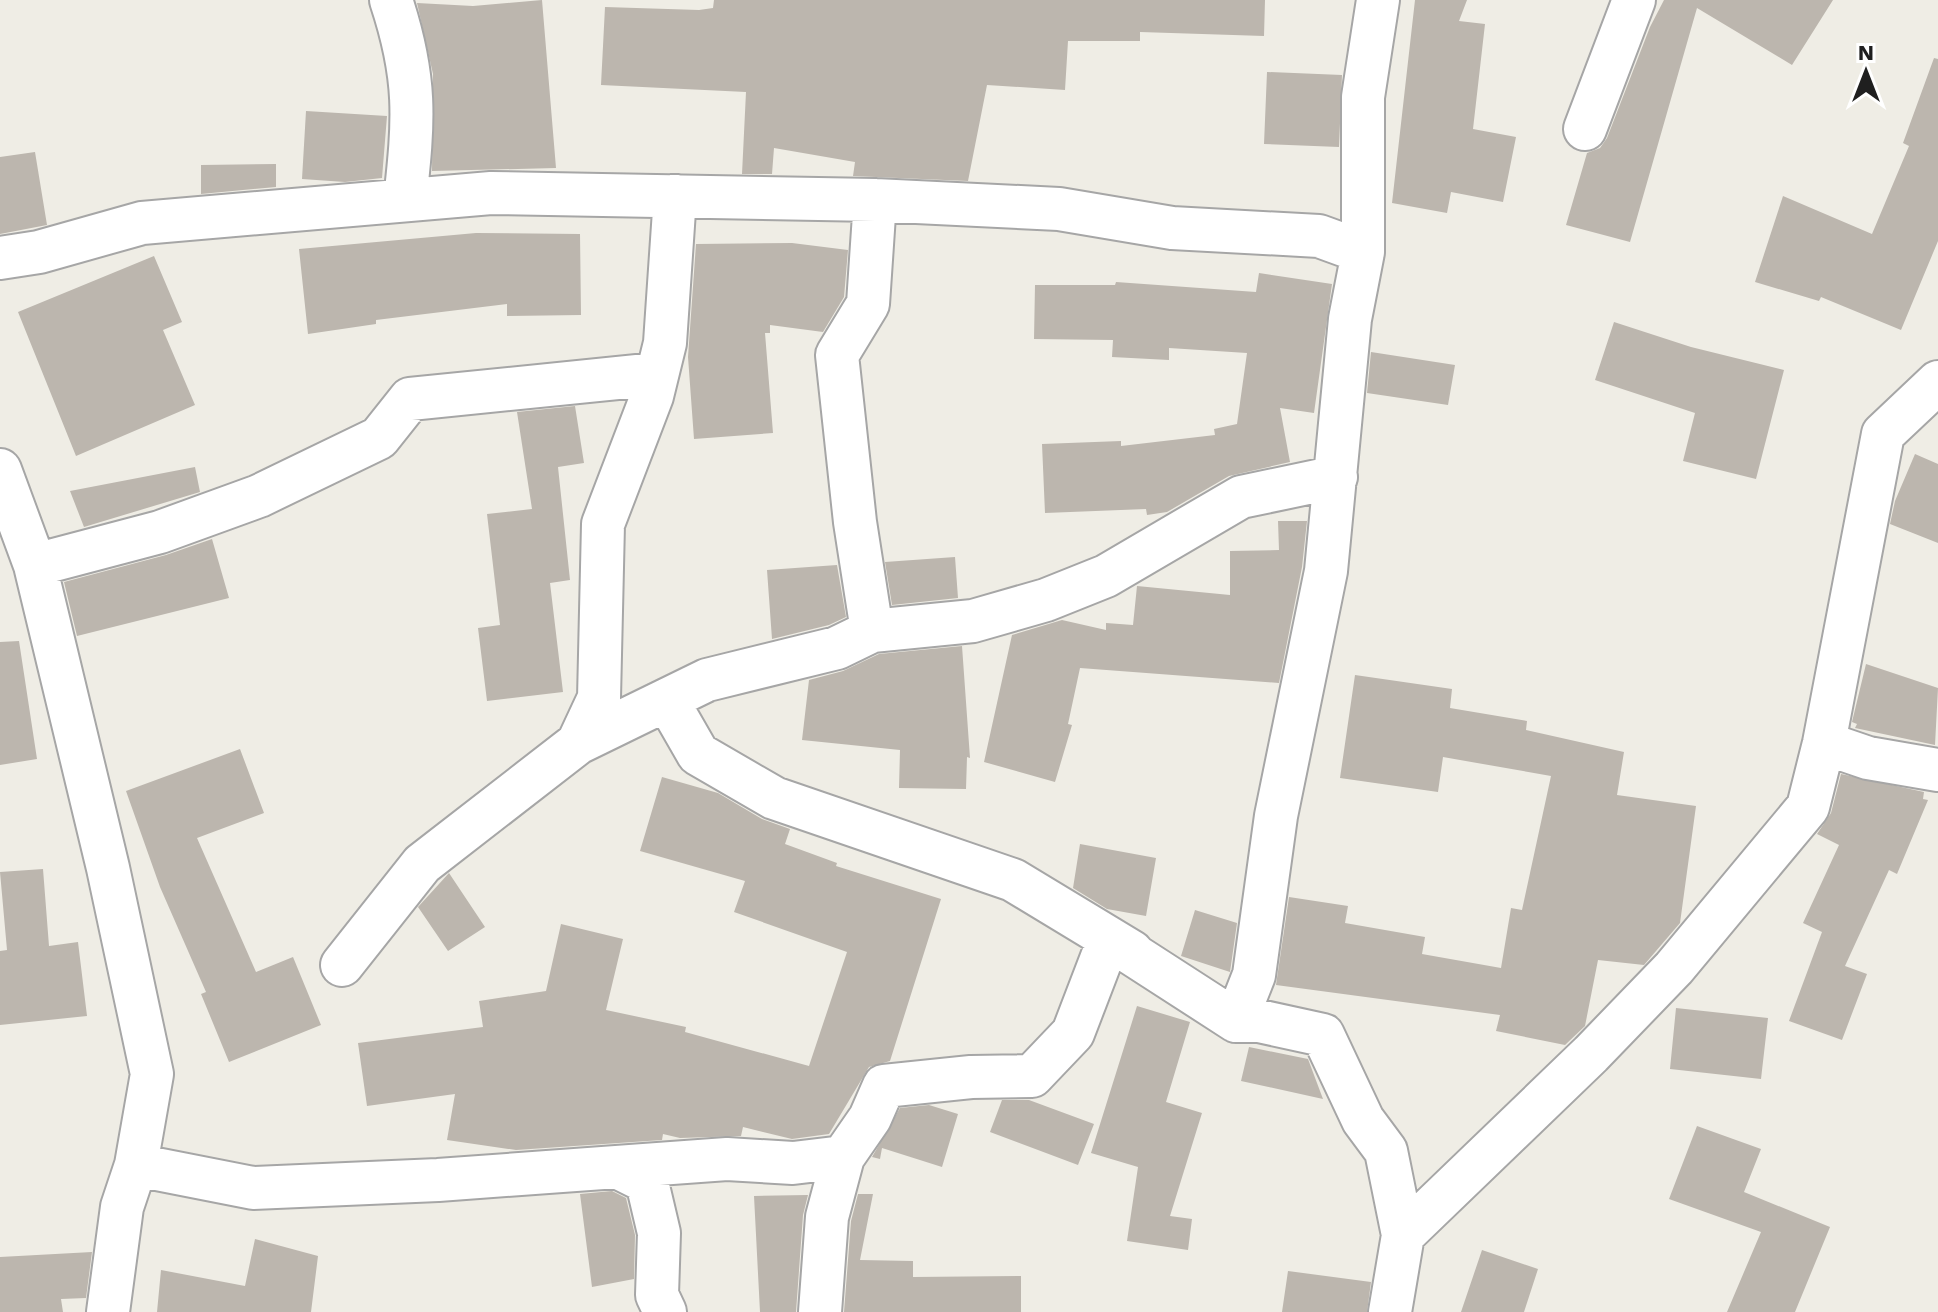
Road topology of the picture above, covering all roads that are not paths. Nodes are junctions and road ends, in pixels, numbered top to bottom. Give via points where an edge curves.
1 (391, 0) edge
2 (1378, 0) edge
3 (1634, 0) edge
4 (1585, 129) dead end
5 (675, 196) junction
6 (405, 200) junction
7 (875, 200) junction
8 (1363, 252) junction
9 (0, 258) edge
10 (657, 374) junction
11 (1938, 382) edge
12 (0, 470) edge
13 (1336, 477) junction
14 (35, 565) junction
15 (872, 631) junction
16 (667, 700) junction
17 (578, 743) junction
18 (1824, 743) junction
19 (1938, 770) edge
20 (1109, 939) junction
21 (342, 965) dead end
22 (1236, 1021) junction
23 (843, 1157) junction
24 (136, 1165) junction
25 (617, 1167) junction
26 (1403, 1235) junction
27 (108, 1312) edge
28 (665, 1312) edge
29 (820, 1312) edge
30 (1390, 1312) edge

1 - 6 street via 406,47 414,116
2 - 8 street via 1363,97
3 - 4 street
5 - 6 street via 491,193
5 - 7 street
5 - 10 street via 665,343
6 - 9 street via 142,223
7 - 8 street via 1059,209 1172,228 1319,236
7 - 15 street via 868,304 837,355
8 - 13 street via 1350,319
10 - 14 street via 410,399 379,438 259,496 160,532
10 - 17 street via 603,524 599,698
11 - 18 street via 1883,434
12 - 14 street
13 - 15 street via 1241,497 1106,576 1046,600 973,621
13 - 22 street via 1326,571 1276,816 1254,975
14 - 24 street via 152,1074
15 - 16 street via 837,648 707,680
16 - 17 street
16 - 20 street via 698,754 774,798 1013,880
17 - 21 street via 422,864
18 - 19 street via 1868,758
18 - 26 street via 1808,807 1674,968
20 - 22 street
20 - 23 street via 1073,1033 1032,1076 884,1086
22 - 26 street via 1323,1035 1363,1120 1386,1151
23 - 25 street
23 - 29 street via 827,1217
24 - 25 street via 253,1188
24 - 27 street via 122,1207
25 - 28 street via 647,1182 659,1233 657,1295
26 - 30 street

